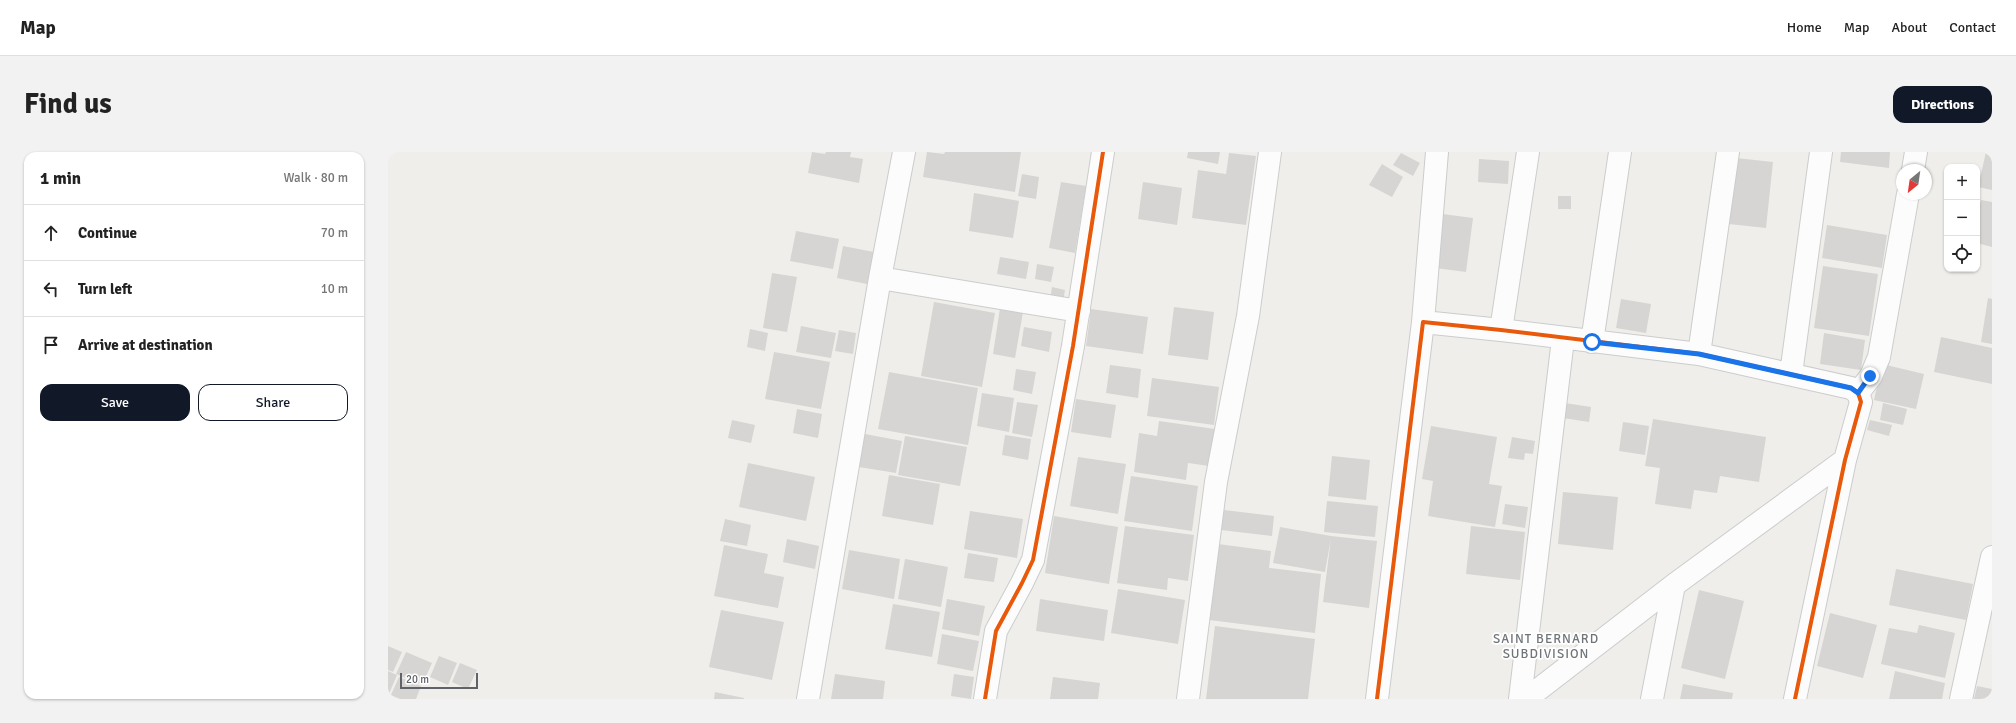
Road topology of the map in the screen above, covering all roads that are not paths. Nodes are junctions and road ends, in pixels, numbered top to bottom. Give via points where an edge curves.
1 (904, 152) edge
2 (1103, 152) edge
3 (1270, 152) edge
4 (1437, 152) edge
5 (1528, 152) edge
6 (1620, 152) edge
7 (1728, 152) edge
8 (1821, 152) edge
9 (1916, 152) edge
10 (1914, 164) edge
11 (1907, 200) edge
12 (880, 278) junction
13 (1079, 311) junction
14 (1423, 322) junction
15 (1501, 330) junction
16 (1563, 339) junction
17 (1592, 342) junction
18 (1699, 354) junction
19 (1791, 374) junction
20 (1858, 393) junction
21 (1845, 460) junction
22 (1991, 563) edge
23 (1674, 585) junction
24 (808, 699) edge
25 (985, 699) edge
26 (1188, 699) edge
27 (1377, 699) edge
28 (1520, 699) edge
29 (1526, 699) edge
30 (1652, 699) edge
31 (1795, 699) edge
32 (1961, 699) edge

1 - 12 street
2 - 13 street
3 - 26 street via 1248,316 1216,482
4 - 14 street
5 - 15 street
6 - 17 street
7 - 18 street
8 - 19 street
9 - 10 street
11 - 20 street via 1879,357
12 - 13 street
12 - 24 street
13 - 25 street via 1033,560 996,631
14 - 15 street
14 - 27 street
15 - 16 street
16 - 17 street
16 - 28 street
17 - 18 street
18 - 19 street
19 - 20 street via 1851,388
20 - 21 street via 1861,402
21 - 23 street
21 - 31 street
22 - 32 street
23 - 29 street
23 - 30 street

